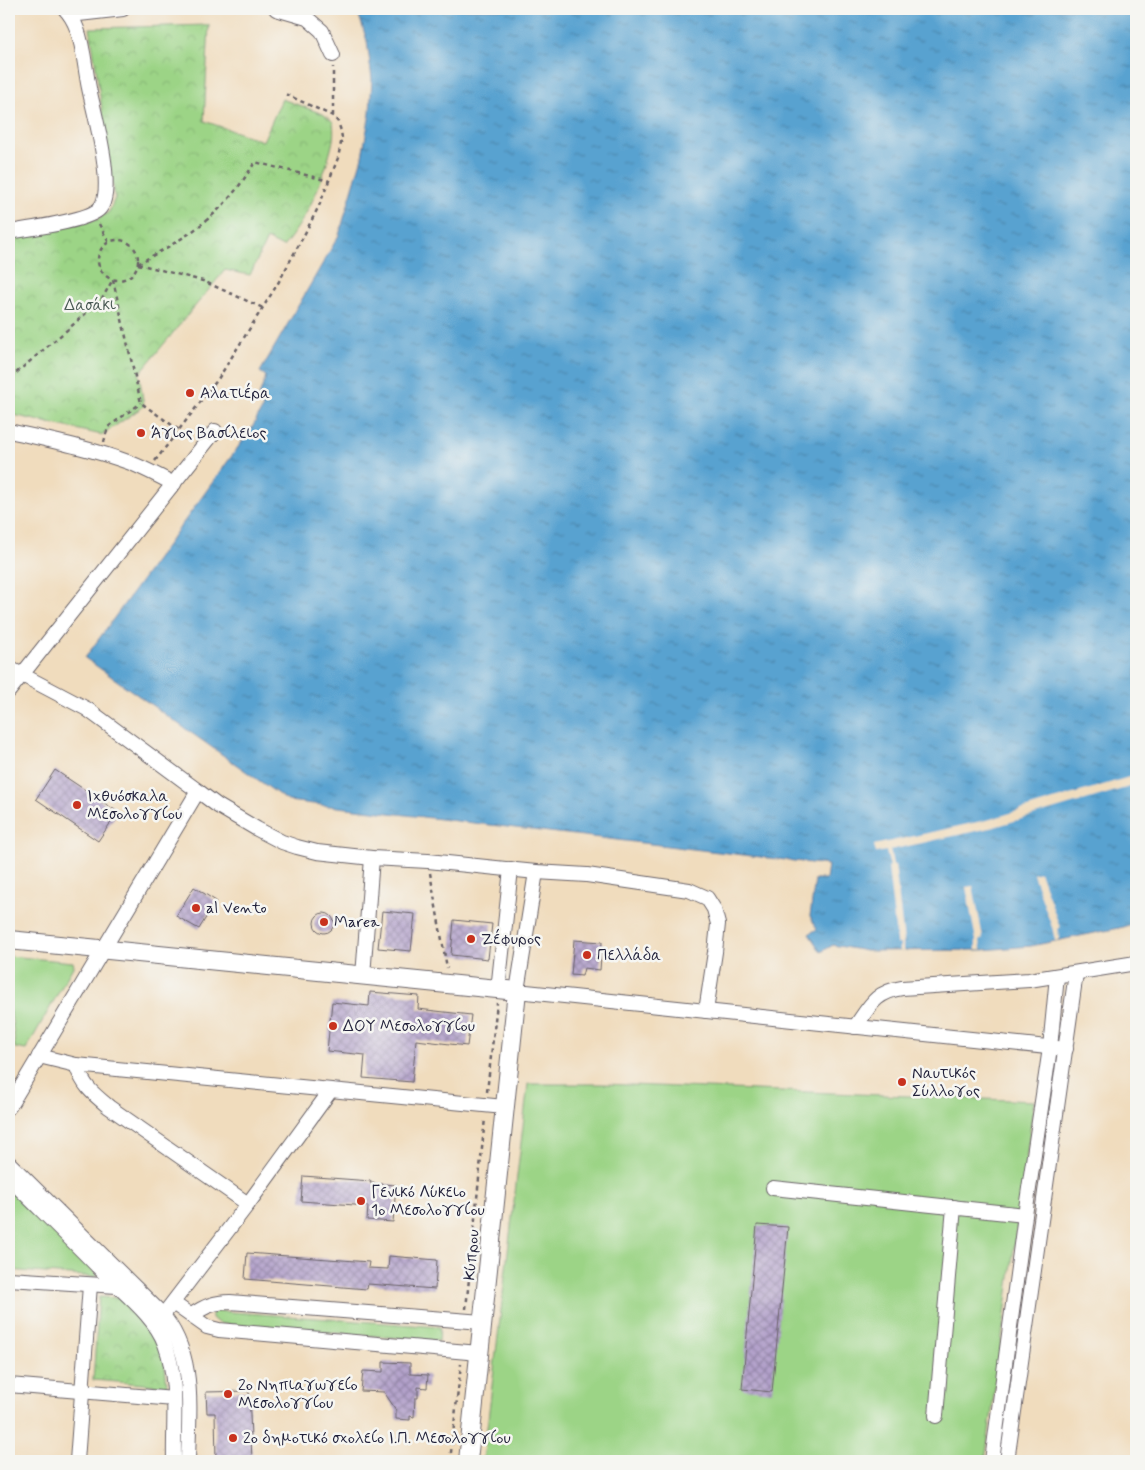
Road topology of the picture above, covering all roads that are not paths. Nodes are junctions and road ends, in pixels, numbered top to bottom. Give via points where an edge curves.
1 (123, 9) edge
2 (276, 9) edge
3 (68, 12) edge
4 (334, 56) road end
5 (9, 232) edge
6 (9, 431) edge
7 (215, 432) dead end
8 (174, 484) junction
9 (9, 668) edge
10 (22, 675) junction
11 (9, 691) edge
12 (198, 791) junction
13 (372, 858) junction
14 (512, 870) junction
15 (536, 872) junction
16 (9, 940) edge
17 (103, 949) junction
18 (1136, 963) edge
19 (1076, 973) junction
20 (363, 976) junction
21 (1056, 976) junction
22 (498, 990) junction
23 (517, 991) junction
24 (706, 1011) junction
25 (855, 1027) junction
26 (1050, 1048) junction
27 (1066, 1049) junction
28 (39, 1056) junction
29 (76, 1065) junction
30 (331, 1090) junction
31 (9, 1107) edge
32 (504, 1107) junction
33 (9, 1163) edge
34 (9, 1178) edge
35 (773, 1188) dead end
36 (248, 1204) junction
37 (954, 1207) junction
38 (1025, 1215) junction
39 (9, 1279) edge
40 (90, 1285) junction
41 (117, 1286) junction
42 (173, 1303) junction
43 (192, 1315) junction
44 (159, 1320) junction
45 (474, 1321) junction
46 (471, 1352) junction
47 (9, 1385) edge
48 (82, 1391) junction
49 (174, 1399) junction
50 (936, 1416) dead end
51 (77, 1461) edge
52 (174, 1461) edge
53 (188, 1461) edge
54 (468, 1461) edge
55 (992, 1461) edge
56 (1007, 1461) edge

1 - 3 street
2 - 4 street via 307,18 322,30
3 - 5 street via 82,48 104,164 105,200 100,209 86,217
6 - 8 street via 128,462
7 - 8 street
8 - 10 street
9 - 10 street
10 - 11 street
10 - 12 street via 87,709
12 - 13 street via 282,842 317,852
12 - 17 street
13 - 14 street
13 - 20 street
14 - 15 street
14 - 22 street
15 - 23 street
15 - 24 street via 654,884 689,890 707,898 718,924
16 - 17 main road
17 - 20 main road
17 - 28 street
18 - 19 street
19 - 21 street
19 - 27 street
20 - 22 main road
21 - 25 street via 891,990 878,997
21 - 26 street
22 - 23 main road
23 - 24 street
23 - 32 main road, Κύπρου
24 - 25 street
25 - 26 street
26 - 27 street
26 - 38 street
27 - 56 street
28 - 29 street
28 - 31 street
29 - 30 street
29 - 36 street via 81,1080 109,1107
30 - 32 street
30 - 36 street
32 - 45 main road, Κύπρου
33 - 44 street
34 - 41 street
35 - 37 street
36 - 42 street
37 - 38 street
37 - 50 street
38 - 55 street
39 - 40 street
40 - 41 street
40 - 48 street
41 - 44 street
42 - 43 street
42 - 44 street
43 - 45 street via 211,1304 230,1302
43 - 46 street via 207,1327 219,1330
44 - 49 street
44 - 53 street via 169,1322 184,1357 189,1391
45 - 46 main road, Κύπρου
46 - 54 main road, Κύπρου
47 - 48 street
48 - 49 street
48 - 51 street
49 - 52 street

